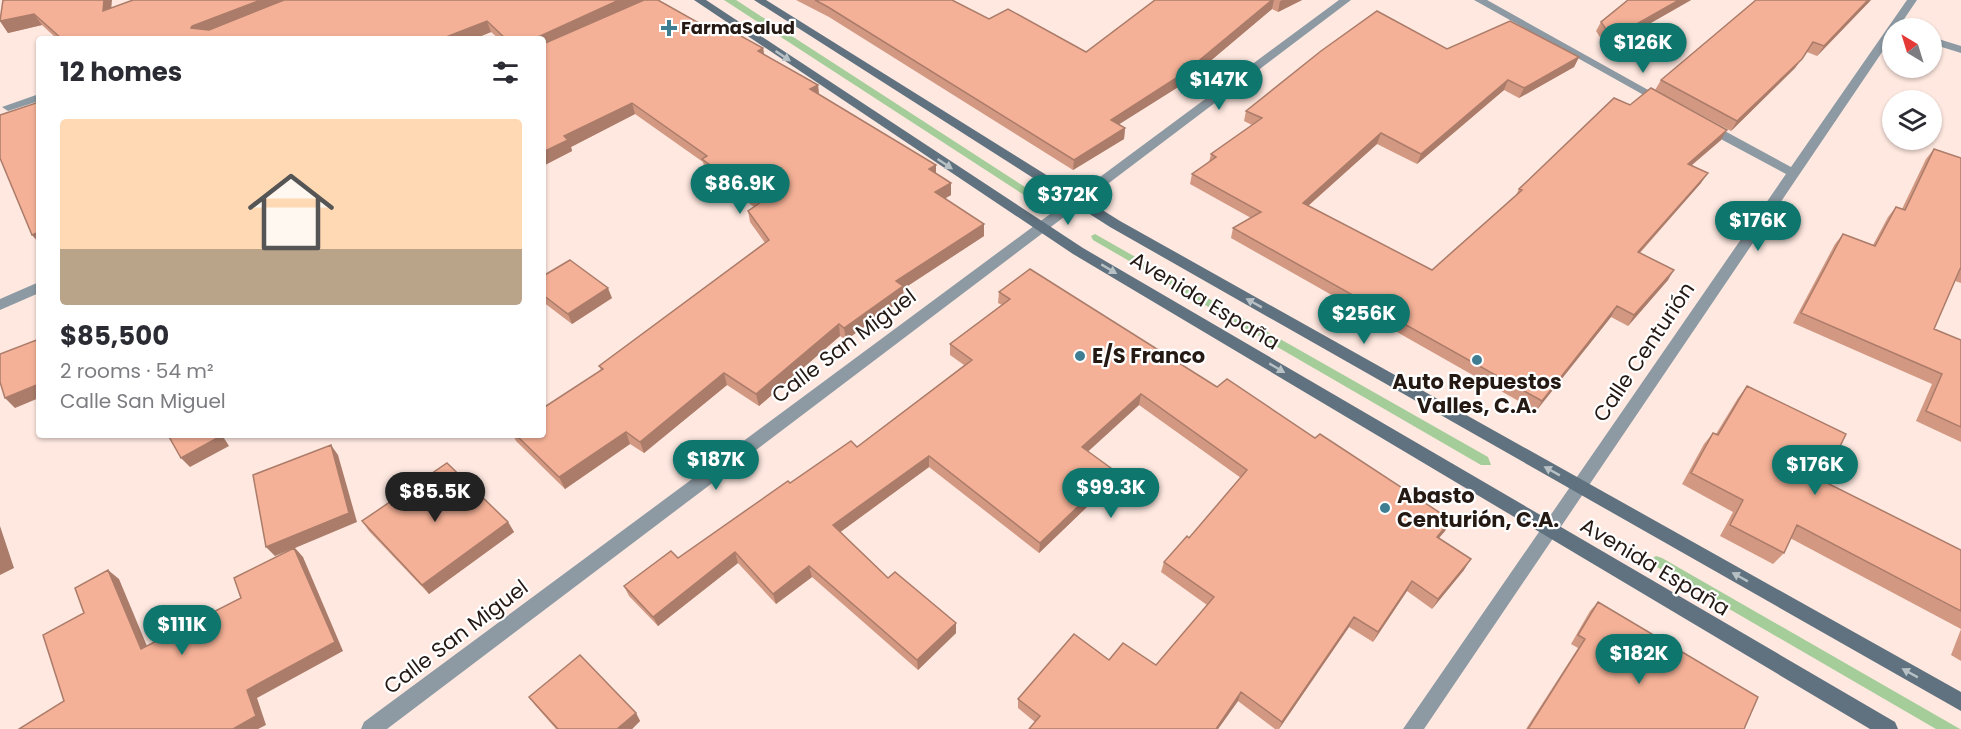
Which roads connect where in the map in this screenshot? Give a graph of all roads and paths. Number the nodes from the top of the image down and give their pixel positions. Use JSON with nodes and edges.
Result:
{"nodes":[{"id":1,"x":699,"y":0,"type":"edge"},
{"id":2,"x":759,"y":0,"type":"edge"},
{"id":3,"x":1346,"y":0,"type":"edge"},
{"id":4,"x":1479,"y":0,"type":"edge"},
{"id":5,"x":1912,"y":0,"type":"edge"},
{"id":6,"x":1901,"y":18,"type":"edge"},
{"id":7,"x":1942,"y":43,"type":"edge"},
{"id":8,"x":1882,"y":46,"type":"edge"},
{"id":9,"x":1961,"y":50,"type":"edge"},
{"id":10,"x":36,"y":98,"type":"edge"},
{"id":11,"x":8,"y":107,"type":"dead end"},
{"id":12,"x":1678,"y":110,"type":"edge"},
{"id":13,"x":1699,"y":121,"type":"edge"},
{"id":14,"x":1793,"y":173,"type":"junction"},
{"id":15,"x":1077,"y":200,"type":"junction"},
{"id":16,"x":1041,"y":226,"type":"junction"},
{"id":17,"x":36,"y":288,"type":"edge"},
{"id":18,"x":0,"y":304,"type":"edge"},
{"id":19,"x":1579,"y":486,"type":"junction"},
{"id":20,"x":1550,"y":529,"type":"junction"},
{"id":21,"x":1961,"y":702,"type":"edge"},
{"id":22,"x":371,"y":729,"type":"edge"},
{"id":23,"x":1413,"y":729,"type":"edge"},
{"id":24,"x":1888,"y":729,"type":"edge"}],
"edges":[{"from":1,"to":16,"type":"main road","name":"Avenida España","one_way":true},
{"from":2,"to":15,"type":"main road","name":"Avenida España"},
{"from":3,"to":15,"type":"street","name":"Calle San Miguel"},
{"from":4,"to":12,"type":"street"},
{"from":5,"to":6,"type":"street","name":"Calle Centurión"},
{"from":7,"to":9,"type":"street"},
{"from":8,"to":14,"type":"street","name":"Calle Centurión"},
{"from":10,"to":11,"type":"street"},
{"from":13,"to":14,"type":"street"},
{"from":14,"to":19,"type":"street","name":"Calle Centurión"},
{"from":15,"to":16,"type":"street","name":"Calle San Miguel"},
{"from":19,"to":15,"type":"main road","name":"Avenida España","one_way":true},
{"from":16,"to":20,"type":"main road","name":"Avenida España","one_way":true},
{"from":16,"to":22,"type":"street","name":"Calle San Miguel"},
{"from":17,"to":18,"type":"street"},
{"from":19,"to":20,"type":"street","name":"Calle Centurión"},
{"from":21,"to":19,"type":"main road","name":"Avenida España","one_way":true},
{"from":20,"to":23,"type":"street","name":"Calle Centurión"},
{"from":20,"to":24,"type":"main road","name":"Avenida España"}]}
